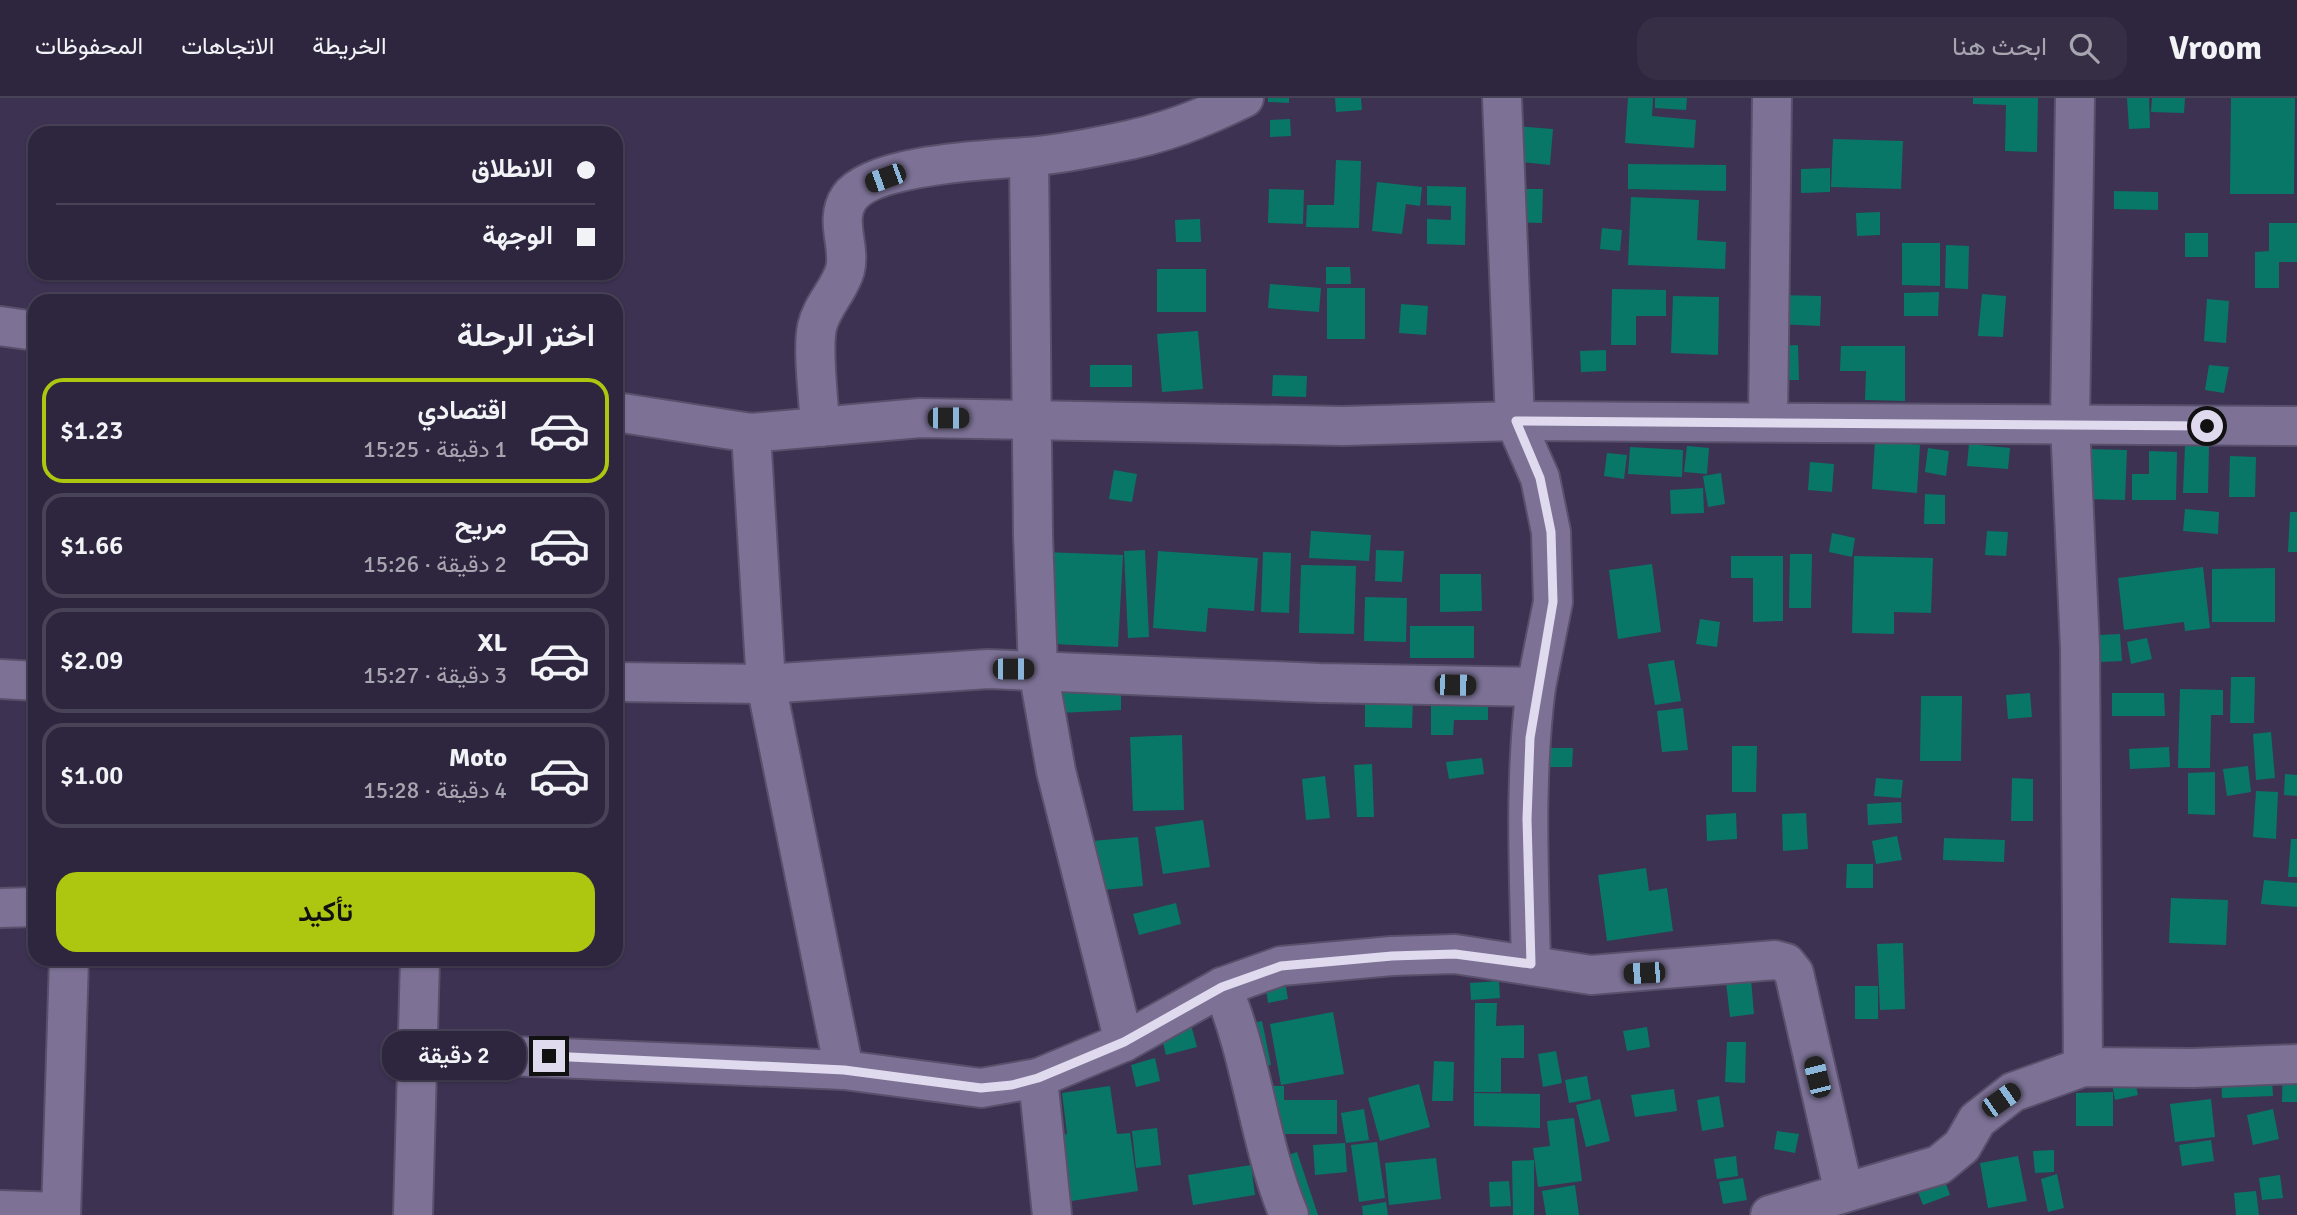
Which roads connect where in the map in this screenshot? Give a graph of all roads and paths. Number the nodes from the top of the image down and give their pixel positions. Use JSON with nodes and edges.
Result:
{"nodes":[{"id":1,"x":1244,"y":98,"type":"edge"},
{"id":2,"x":1502,"y":98,"type":"edge"},
{"id":3,"x":1772,"y":98,"type":"edge"},
{"id":4,"x":2075,"y":98,"type":"edge"},
{"id":5,"x":1028,"y":157,"type":"junction"},
{"id":6,"x":0,"y":326,"type":"edge"},
{"id":7,"x":28,"y":330,"type":"edge"},
{"id":8,"x":623,"y":413,"type":"edge"},
{"id":9,"x":1032,"y":418,"type":"junction"},
{"id":10,"x":1516,"y":421,"type":"junction"},
{"id":11,"x":1768,"y":421,"type":"junction"},
{"id":12,"x":2070,"y":423,"type":"junction"},
{"id":13,"x":2297,"y":426,"type":"edge"},
{"id":14,"x":820,"y":427,"type":"junction"},
{"id":15,"x":751,"y":433,"type":"junction"},
{"id":16,"x":1038,"y":670,"type":"junction"},
{"id":17,"x":0,"y":679,"type":"edge"},
{"id":18,"x":28,"y":681,"type":"edge"},
{"id":19,"x":623,"y":682,"type":"edge"},
{"id":20,"x":766,"y":684,"type":"junction"},
{"id":21,"x":1536,"y":687,"type":"junction"},
{"id":22,"x":28,"y":906,"type":"edge"},
{"id":23,"x":0,"y":908,"type":"edge"},
{"id":24,"x":1531,"y":964,"type":"junction"},
{"id":25,"x":69,"y":966,"type":"edge"},
{"id":26,"x":420,"y":966,"type":"edge"},
{"id":27,"x":1222,"y":987,"type":"junction"},
{"id":28,"x":1124,"y":1042,"type":"junction"},
{"id":29,"x":416,"y":1052,"type":"junction"},
{"id":30,"x":2297,"y":1063,"type":"edge"},
{"id":31,"x":2083,"y":1067,"type":"junction"},
{"id":32,"x":844,"y":1070,"type":"junction"},
{"id":33,"x":1038,"y":1078,"type":"junction"},
{"id":34,"x":1844,"y":1193,"type":"junction"},
{"id":35,"x":0,"y":1210,"type":"edge"},
{"id":36,"x":61,"y":1213,"type":"edge"},
{"id":37,"x":413,"y":1215,"type":"edge"},
{"id":38,"x":1052,"y":1215,"type":"edge"},
{"id":39,"x":1289,"y":1215,"type":"edge"},
{"id":40,"x":1770,"y":1215,"type":"edge"}],
"edges":[{"from":1,"to":5,"type":"street"},
{"from":2,"to":10,"type":"street"},
{"from":3,"to":11,"type":"street"},
{"from":4,"to":12,"type":"street"},
{"from":5,"to":9,"type":"street"},
{"from":5,"to":14,"type":"street"},
{"from":6,"to":7,"type":"street"},
{"from":8,"to":15,"type":"street"},
{"from":9,"to":10,"type":"street"},
{"from":9,"to":14,"type":"street"},
{"from":9,"to":16,"type":"street"},
{"from":10,"to":11,"type":"street"},
{"from":10,"to":21,"type":"street"},
{"from":11,"to":12,"type":"street"},
{"from":12,"to":13,"type":"street"},
{"from":12,"to":31,"type":"street"},
{"from":14,"to":15,"type":"street"},
{"from":15,"to":20,"type":"street"},
{"from":16,"to":20,"type":"street"},
{"from":16,"to":21,"type":"street"},
{"from":16,"to":28,"type":"street"},
{"from":17,"to":18,"type":"street"},
{"from":19,"to":20,"type":"street"},
{"from":20,"to":32,"type":"street"},
{"from":21,"to":24,"type":"street"},
{"from":22,"to":23,"type":"street"},
{"from":24,"to":27,"type":"street"},
{"from":24,"to":34,"type":"street"},
{"from":25,"to":36,"type":"street"},
{"from":26,"to":29,"type":"street"},
{"from":27,"to":28,"type":"street"},
{"from":27,"to":39,"type":"street"},
{"from":28,"to":33,"type":"street"},
{"from":29,"to":32,"type":"street"},
{"from":29,"to":37,"type":"street"},
{"from":30,"to":31,"type":"street"},
{"from":31,"to":34,"type":"street"},
{"from":32,"to":33,"type":"street"},
{"from":33,"to":38,"type":"street"},
{"from":34,"to":40,"type":"street"},
{"from":35,"to":36,"type":"street"}]}
